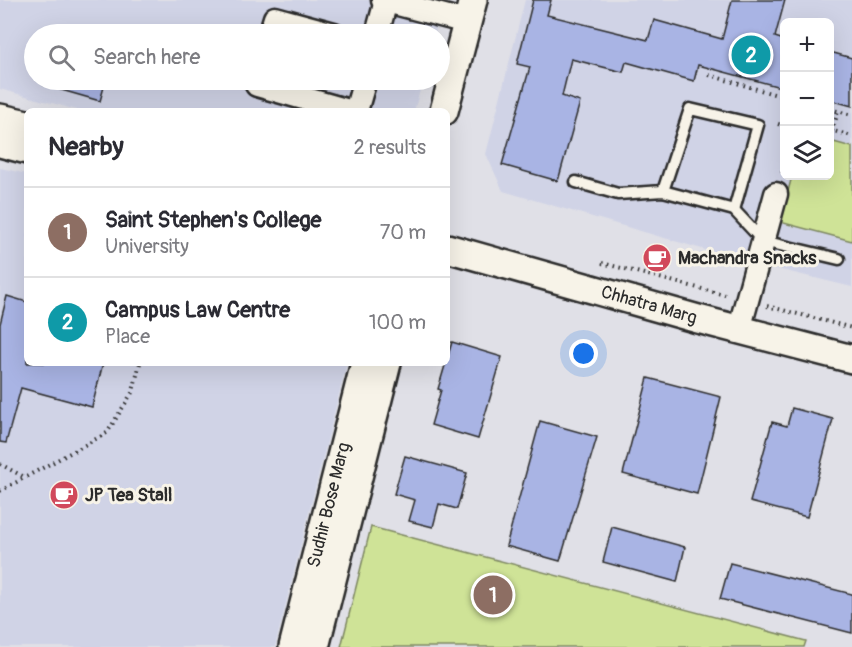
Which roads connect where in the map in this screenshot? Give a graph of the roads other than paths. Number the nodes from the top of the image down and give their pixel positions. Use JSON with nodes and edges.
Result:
{"nodes":[{"id":1,"x":385,"y":0,"type":"edge"},
{"id":2,"x":470,"y":11,"type":"edge"},
{"id":3,"x":273,"y":24,"type":"edge"},
{"id":4,"x":297,"y":24,"type":"edge"},
{"id":5,"x":379,"y":24,"type":"edge"},
{"id":6,"x":450,"y":88,"type":"edge"},
{"id":7,"x":272,"y":90,"type":"edge"},
{"id":8,"x":362,"y":90,"type":"edge"},
{"id":9,"x":449,"y":90,"type":"edge"},
{"id":10,"x":338,"y":108,"type":"edge"},
{"id":11,"x":357,"y":108,"type":"edge"},
{"id":12,"x":445,"y":108,"type":"edge"},
{"id":13,"x":0,"y":118,"type":"edge"},
{"id":14,"x":24,"y":123,"type":"edge"},
{"id":15,"x":0,"y":143,"type":"edge"},
{"id":16,"x":24,"y":149,"type":"edge"},
{"id":17,"x":576,"y":182,"type":"dead end"},
{"id":18,"x":663,"y":191,"type":"junction"},
{"id":19,"x":776,"y":194,"type":"dead end"},
{"id":20,"x":734,"y":210,"type":"junction"},
{"id":21,"x":763,"y":241,"type":"junction"},
{"id":22,"x":450,"y":249,"type":"edge"},
{"id":23,"x":839,"y":259,"type":"dead end"},
{"id":24,"x":739,"y":330,"type":"junction"},
{"id":25,"x":852,"y":359,"type":"edge"},
{"id":26,"x":364,"y":366,"type":"edge"},
{"id":27,"x":386,"y":366,"type":"edge"},
{"id":28,"x":294,"y":647,"type":"edge"},
{"id":29,"x":315,"y":647,"type":"edge"}],
"edges":[{"from":1,"to":2,"type":"street"},
{"from":1,"to":5,"type":"street"},
{"from":2,"to":6,"type":"street"},
{"from":3,"to":4,"type":"street"},
{"from":7,"to":10,"type":"street"},
{"from":8,"to":11,"type":"street"},
{"from":9,"to":12,"type":"street"},
{"from":13,"to":14,"type":"street"},
{"from":15,"to":16,"type":"street"},
{"from":17,"to":18,"type":"lane"},
{"from":18,"to":20,"type":"lane"},
{"from":18,"to":20,"type":"lane"},
{"from":19,"to":21,"type":"street"},
{"from":20,"to":21,"type":"lane"},
{"from":21,"to":23,"type":"lane"},
{"from":21,"to":24,"type":"street"},
{"from":22,"to":24,"type":"street","name":"Chhatra Marg"},
{"from":24,"to":25,"type":"street","name":"Chhatra Marg"},
{"from":26,"to":28,"type":"street","name":"Sudhir Bose Marg"},
{"from":27,"to":29,"type":"street","name":"Sudhir Bose Marg"}]}
